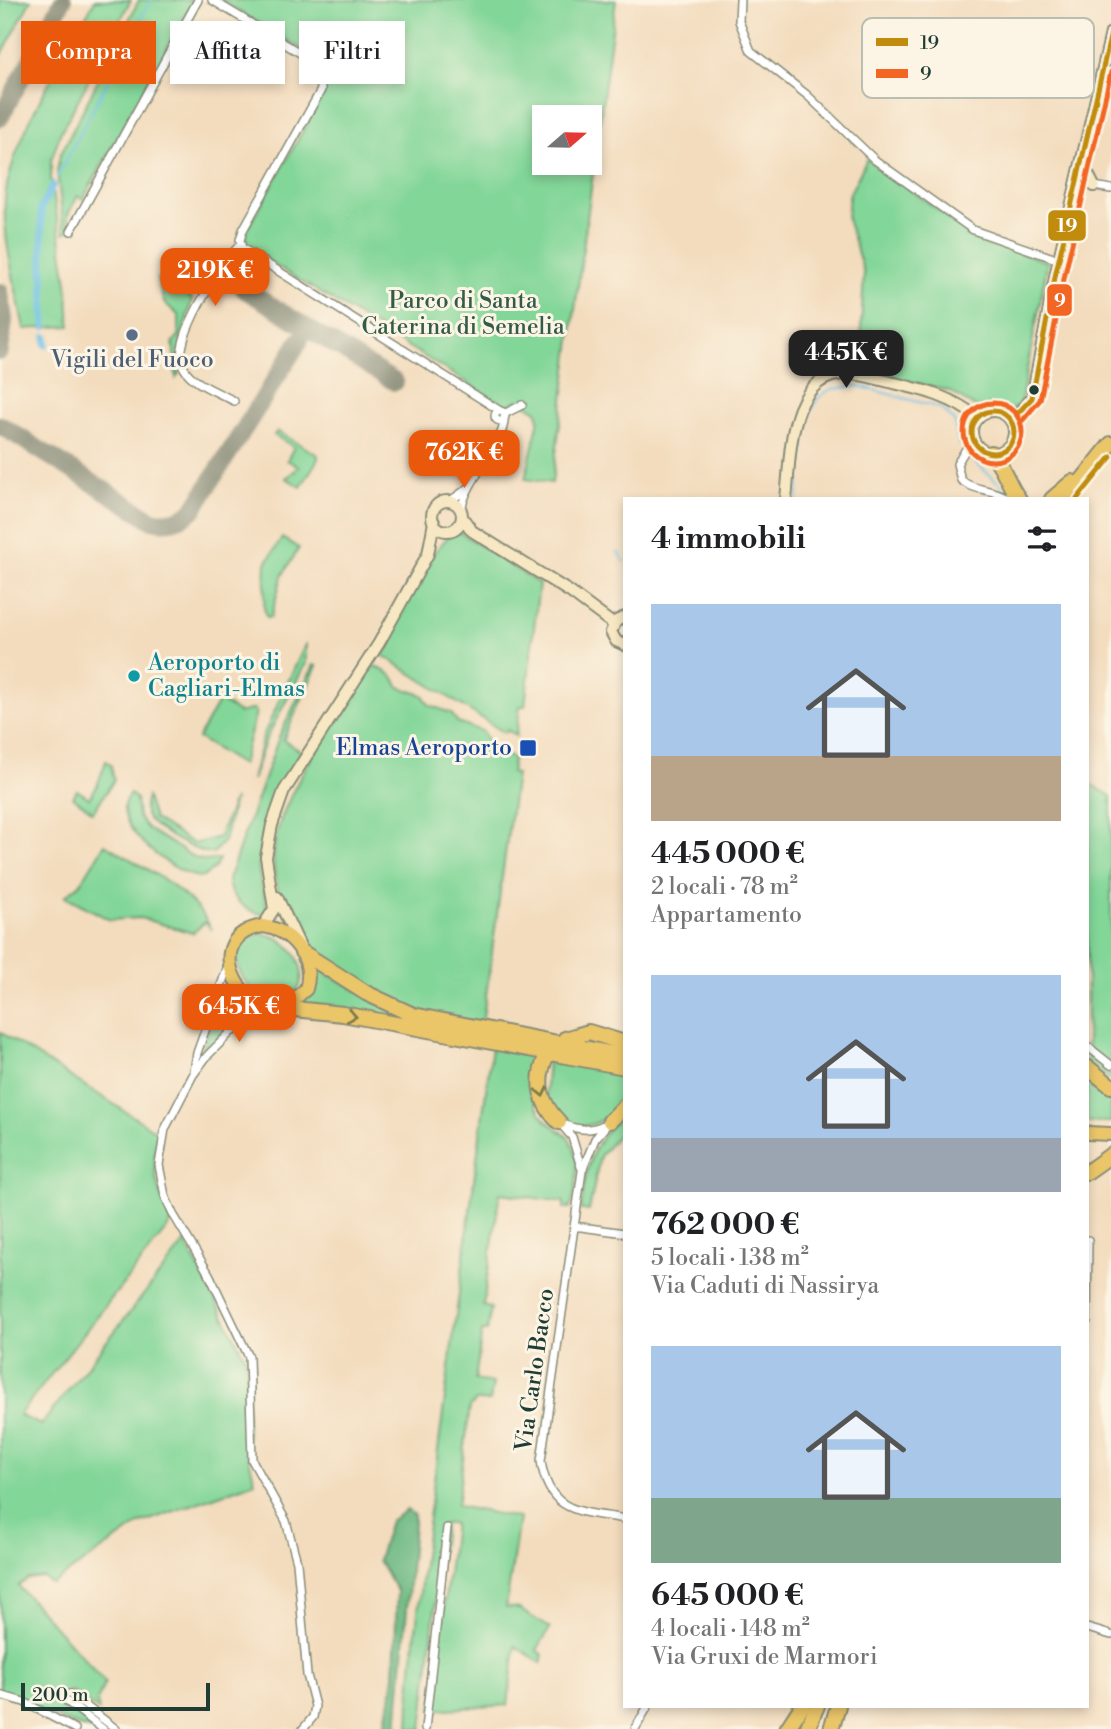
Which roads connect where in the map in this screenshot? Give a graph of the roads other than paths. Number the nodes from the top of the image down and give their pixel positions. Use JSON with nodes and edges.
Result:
{"nodes":[{"id":1,"x":198,"y":0,"type":"edge"},
{"id":2,"x":212,"y":0,"type":"edge"},
{"id":3,"x":740,"y":0,"type":"edge"},
{"id":4,"x":1111,"y":33,"type":"edge"},
{"id":5,"x":1082,"y":162,"type":"junction"},
{"id":6,"x":1077,"y":183,"type":"junction"},
{"id":7,"x":1094,"y":186,"type":"junction"},
{"id":8,"x":1111,"y":189,"type":"edge"},
{"id":9,"x":71,"y":231,"type":"dead end"},
{"id":10,"x":240,"y":245,"type":"junction"},
{"id":11,"x":1059,"y":260,"type":"junction"},
{"id":12,"x":234,"y":401,"type":"dead end"},
{"id":13,"x":522,"y":405,"type":"dead end"},
{"id":14,"x":1004,"y":414,"type":"junction"},
{"id":15,"x":1017,"y":414,"type":"junction"},
{"id":16,"x":500,"y":415,"type":"junction"},
{"id":17,"x":978,"y":418,"type":"junction"},
{"id":18,"x":1012,"y":425,"type":"junction"},
{"id":19,"x":973,"y":437,"type":"junction"},
{"id":20,"x":1111,"y":444,"type":"edge"},
{"id":21,"x":966,"y":450,"type":"junction"},
{"id":22,"x":992,"y":450,"type":"junction"},
{"id":23,"x":1111,"y":457,"type":"edge"},
{"id":24,"x":1084,"y":475,"type":"junction"},
{"id":25,"x":1009,"y":481,"type":"junction"},
{"id":26,"x":467,"y":488,"type":"junction"},
{"id":27,"x":786,"y":497,"type":"edge"},
{"id":28,"x":1002,"y":497,"type":"edge"},
{"id":29,"x":1018,"y":497,"type":"edge"},
{"id":30,"x":1027,"y":497,"type":"edge"},
{"id":31,"x":1054,"y":497,"type":"edge"},
{"id":32,"x":1068,"y":497,"type":"edge"},
{"id":33,"x":1079,"y":497,"type":"edge"},
{"id":34,"x":450,"y":502,"type":"junction"},
{"id":35,"x":462,"y":514,"type":"junction"},
{"id":36,"x":434,"y":522,"type":"junction"},
{"id":37,"x":451,"y":530,"type":"junction"},
{"id":38,"x":472,"y":531,"type":"junction"},
{"id":39,"x":428,"y":554,"type":"junction"},
{"id":40,"x":623,"y":618,"type":"edge"},
{"id":41,"x":613,"y":624,"type":"junction"},
{"id":42,"x":623,"y":644,"type":"edge"},
{"id":43,"x":301,"y":764,"type":"junction"},
{"id":44,"x":263,"y":926,"type":"junction"},
{"id":45,"x":304,"y":949,"type":"junction"},
{"id":46,"x":228,"y":965,"type":"junction"},
{"id":47,"x":281,"y":1008,"type":"junction"},
{"id":48,"x":479,"y":1035,"type":"junction"},
{"id":49,"x":495,"y":1038,"type":"junction"},
{"id":50,"x":565,"y":1040,"type":"dead end"},
{"id":51,"x":623,"y":1042,"type":"edge"},
{"id":52,"x":1089,"y":1048,"type":"edge"},
{"id":53,"x":623,"y":1056,"type":"edge"},
{"id":54,"x":546,"y":1057,"type":"dead end"},
{"id":55,"x":1111,"y":1065,"type":"edge"},
{"id":56,"x":623,"y":1067,"type":"edge"},
{"id":57,"x":1089,"y":1070,"type":"edge"},
{"id":58,"x":193,"y":1074,"type":"junction"},
{"id":59,"x":1111,"y":1086,"type":"edge"},
{"id":60,"x":623,"y":1108,"type":"edge"},
{"id":61,"x":610,"y":1121,"type":"junction"},
{"id":62,"x":559,"y":1122,"type":"junction"},
{"id":63,"x":1089,"y":1126,"type":"edge"},
{"id":64,"x":1111,"y":1127,"type":"edge"},
{"id":65,"x":1089,"y":1133,"type":"edge"},
{"id":66,"x":1111,"y":1134,"type":"edge"},
{"id":67,"x":1111,"y":1155,"type":"edge"},
{"id":68,"x":582,"y":1171,"type":"junction"},
{"id":69,"x":1089,"y":1171,"type":"edge"},
{"id":70,"x":574,"y":1227,"type":"junction"},
{"id":71,"x":623,"y":1233,"type":"edge"},
{"id":72,"x":623,"y":1518,"type":"edge"},
{"id":73,"x":447,"y":1528,"type":"dead end"},
{"id":74,"x":1089,"y":1629,"type":"edge"},
{"id":75,"x":1111,"y":1635,"type":"edge"},
{"id":76,"x":0,"y":1695,"type":"edge"},
{"id":77,"x":647,"y":1708,"type":"edge"},
{"id":78,"x":802,"y":1708,"type":"edge"},
{"id":79,"x":816,"y":1708,"type":"edge"},
{"id":80,"x":834,"y":1708,"type":"edge"},
{"id":81,"x":75,"y":1729,"type":"edge"},
{"id":82,"x":103,"y":1729,"type":"edge"},
{"id":83,"x":116,"y":1729,"type":"edge"},
{"id":84,"x":303,"y":1729,"type":"edge"},
{"id":85,"x":425,"y":1729,"type":"edge"},
{"id":86,"x":635,"y":1729,"type":"edge"},
{"id":87,"x":787,"y":1729,"type":"edge"},
{"id":88,"x":807,"y":1729,"type":"edge"},
{"id":89,"x":817,"y":1729,"type":"edge"},
{"id":90,"x":833,"y":1729,"type":"edge"}],
"edges":[{"from":1,"to":9,"type":"street"},
{"from":2,"to":10,"type":"street"},
{"from":3,"to":11,"type":"street"},
{"from":4,"to":5,"type":"main road"},
{"from":5,"to":6,"type":"main road"},
{"from":5,"to":7,"type":"main road"},
{"from":6,"to":7,"type":"street"},
{"from":6,"to":11,"type":"main road"},
{"from":7,"to":8,"type":"street"},
{"from":10,"to":12,"type":"street"},
{"from":10,"to":16,"type":"street"},
{"from":11,"to":15,"type":"main road"},
{"from":13,"to":16,"type":"street"},
{"from":14,"to":15,"type":"main road"},
{"from":14,"to":17,"type":"main road"},
{"from":14,"to":18,"type":"main road"},
{"from":15,"to":18,"type":"main road"},
{"from":16,"to":26,"type":"street"},
{"from":17,"to":19,"type":"main road"},
{"from":17,"to":27,"type":"main road"},
{"from":18,"to":22,"type":"main road"},
{"from":19,"to":21,"type":"street"},
{"from":19,"to":22,"type":"main road"},
{"from":20,"to":24,"type":"highway"},
{"from":21,"to":22,"type":"street"},
{"from":21,"to":28,"type":"street"},
{"from":22,"to":25,"type":"highway"},
{"from":23,"to":33,"type":"highway"},
{"from":24,"to":31,"type":"highway"},
{"from":24,"to":32,"type":"highway"},
{"from":25,"to":29,"type":"highway"},
{"from":25,"to":30,"type":"highway"},
{"from":26,"to":34,"type":"street"},
{"from":26,"to":35,"type":"street"},
{"from":34,"to":35,"type":"main road"},
{"from":34,"to":36,"type":"main road"},
{"from":35,"to":37,"type":"main road"},
{"from":35,"to":38,"type":"main road"},
{"from":36,"to":37,"type":"main road"},
{"from":36,"to":39,"type":"main road"},
{"from":37,"to":38,"type":"main road"},
{"from":37,"to":39,"type":"main road"},
{"from":38,"to":41,"type":"main road"},
{"from":39,"to":43,"type":"main road"},
{"from":40,"to":41,"type":"main road"},
{"from":41,"to":42,"type":"main road"},
{"from":43,"to":44,"type":"main road"},
{"from":43,"to":45,"type":"main road"},
{"from":44,"to":45,"type":"main road"},
{"from":44,"to":46,"type":"main road"},
{"from":45,"to":47,"type":"main road"},
{"from":45,"to":48,"type":"highway"},
{"from":46,"to":47,"type":"main road"},
{"from":46,"to":58,"type":"street"},
{"from":47,"to":48,"type":"highway","one_way":true},
{"from":47,"to":58,"type":"street"},
{"from":48,"to":49,"type":"highway"},
{"from":49,"to":53,"type":"highway"},
{"from":49,"to":56,"type":"highway"},
{"from":50,"to":51,"type":"highway"},
{"from":52,"to":55,"type":"street"},
{"from":54,"to":62,"type":"highway","one_way":true},
{"from":57,"to":59,"type":"highway"},
{"from":58,"to":84,"type":"street"},
{"from":60,"to":61,"type":"highway"},
{"from":61,"to":62,"type":"street"},
{"from":61,"to":68,"type":"street"},
{"from":62,"to":68,"type":"street"},
{"from":63,"to":64,"type":"main road"},
{"from":65,"to":66,"type":"main road"},
{"from":67,"to":69,"type":"highway"},
{"from":68,"to":70,"type":"street","name":"Via Carlo Bacco"},
{"from":70,"to":71,"type":"street"},
{"from":70,"to":72,"type":"street","name":"Via Carlo Bacco"},
{"from":73,"to":85,"type":"street"},
{"from":74,"to":75,"type":"street"},
{"from":76,"to":81,"type":"street"},
{"from":77,"to":86,"type":"street"},
{"from":78,"to":87,"type":"highway"},
{"from":79,"to":88,"type":"highway"},
{"from":80,"to":89,"type":"highway"},
{"from":80,"to":90,"type":"highway"},
{"from":82,"to":83,"type":"street"}]}
